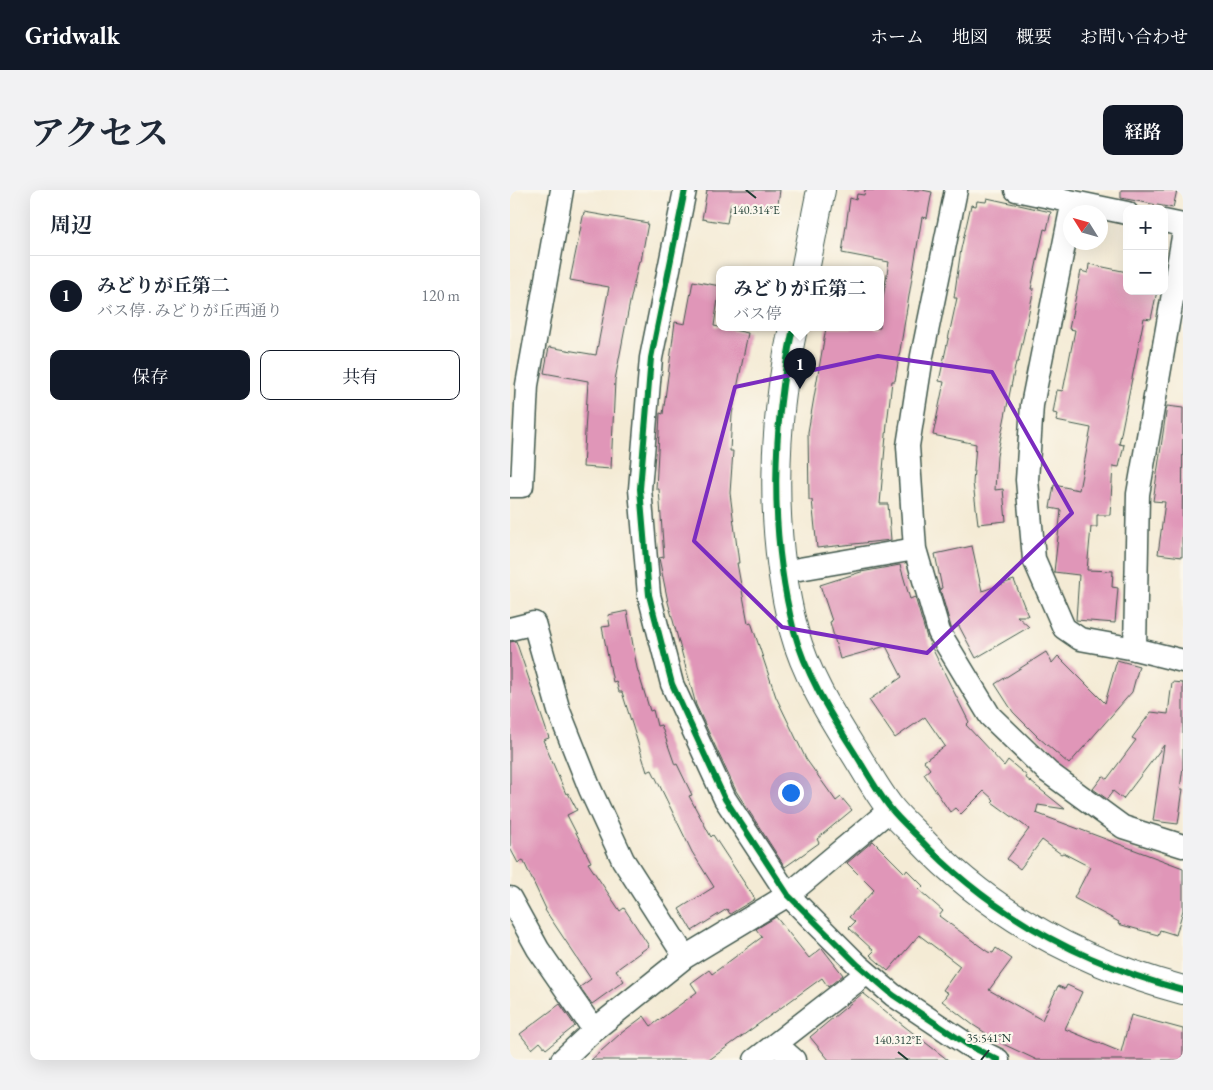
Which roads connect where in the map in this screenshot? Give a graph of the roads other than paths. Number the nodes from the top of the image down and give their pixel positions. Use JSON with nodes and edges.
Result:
{"nodes":[{"id":1,"x":562,"y":190,"type":"edge"},
{"id":2,"x":684,"y":190,"type":"edge"},
{"id":3,"x":822,"y":190,"type":"edge"},
{"id":4,"x":956,"y":190,"type":"edge"},
{"id":5,"x":1016,"y":190,"type":"edge"},
{"id":6,"x":1063,"y":207,"type":"edge"},
{"id":7,"x":1108,"y":212,"type":"edge"},
{"id":8,"x":1123,"y":213,"type":"edge"},
{"id":9,"x":1168,"y":222,"type":"edge"},
{"id":10,"x":1183,"y":225,"type":"edge"},
{"id":11,"x":1183,"y":237,"type":"edge"},
{"id":12,"x":1064,"y":250,"type":"edge"},
{"id":13,"x":806,"y":266,"type":"edge"},
{"id":14,"x":792,"y":331,"type":"edge"},
{"id":15,"x":510,"y":486,"type":"edge"},
{"id":16,"x":915,"y":549,"type":"junction"},
{"id":17,"x":782,"y":572,"type":"junction"},
{"id":18,"x":510,"y":629,"type":"edge"},
{"id":19,"x":1135,"y":649,"type":"junction"},
{"id":20,"x":1183,"y":661,"type":"edge"},
{"id":21,"x":891,"y":809,"type":"junction"},
{"id":22,"x":1183,"y":846,"type":"edge"},
{"id":23,"x":788,"y":895,"type":"junction"},
{"id":24,"x":510,"y":898,"type":"edge"},
{"id":25,"x":685,"y":957,"type":"junction"},
{"id":26,"x":867,"y":973,"type":"junction"},
{"id":27,"x":1183,"y":990,"type":"edge"},
{"id":28,"x":594,"y":1030,"type":"junction"},
{"id":29,"x":776,"y":1044,"type":"junction"},
{"id":30,"x":562,"y":1060,"type":"edge"},
{"id":31,"x":755,"y":1060,"type":"edge"},
{"id":32,"x":794,"y":1060,"type":"edge"},
{"id":33,"x":998,"y":1060,"type":"edge"}],
"edges":[{"from":1,"to":15,"type":"street"},
{"from":2,"to":23,"type":"street"},
{"from":3,"to":13,"type":"street"},
{"from":4,"to":16,"type":"street"},
{"from":5,"to":6,"type":"street"},
{"from":7,"to":8,"type":"street"},
{"from":9,"to":10,"type":"street"},
{"from":11,"to":19,"type":"street"},
{"from":12,"to":19,"type":"street"},
{"from":14,"to":17,"type":"street"},
{"from":16,"to":17,"type":"street"},
{"from":16,"to":22,"type":"street"},
{"from":17,"to":21,"type":"street"},
{"from":18,"to":25,"type":"street"},
{"from":19,"to":20,"type":"street"},
{"from":21,"to":23,"type":"street"},
{"from":21,"to":27,"type":"street"},
{"from":23,"to":25,"type":"street"},
{"from":23,"to":26,"type":"street"},
{"from":24,"to":28,"type":"street"},
{"from":25,"to":28,"type":"street"},
{"from":26,"to":29,"type":"street"},
{"from":26,"to":33,"type":"street"},
{"from":28,"to":30,"type":"street"},
{"from":29,"to":31,"type":"street"},
{"from":29,"to":32,"type":"street"}]}
